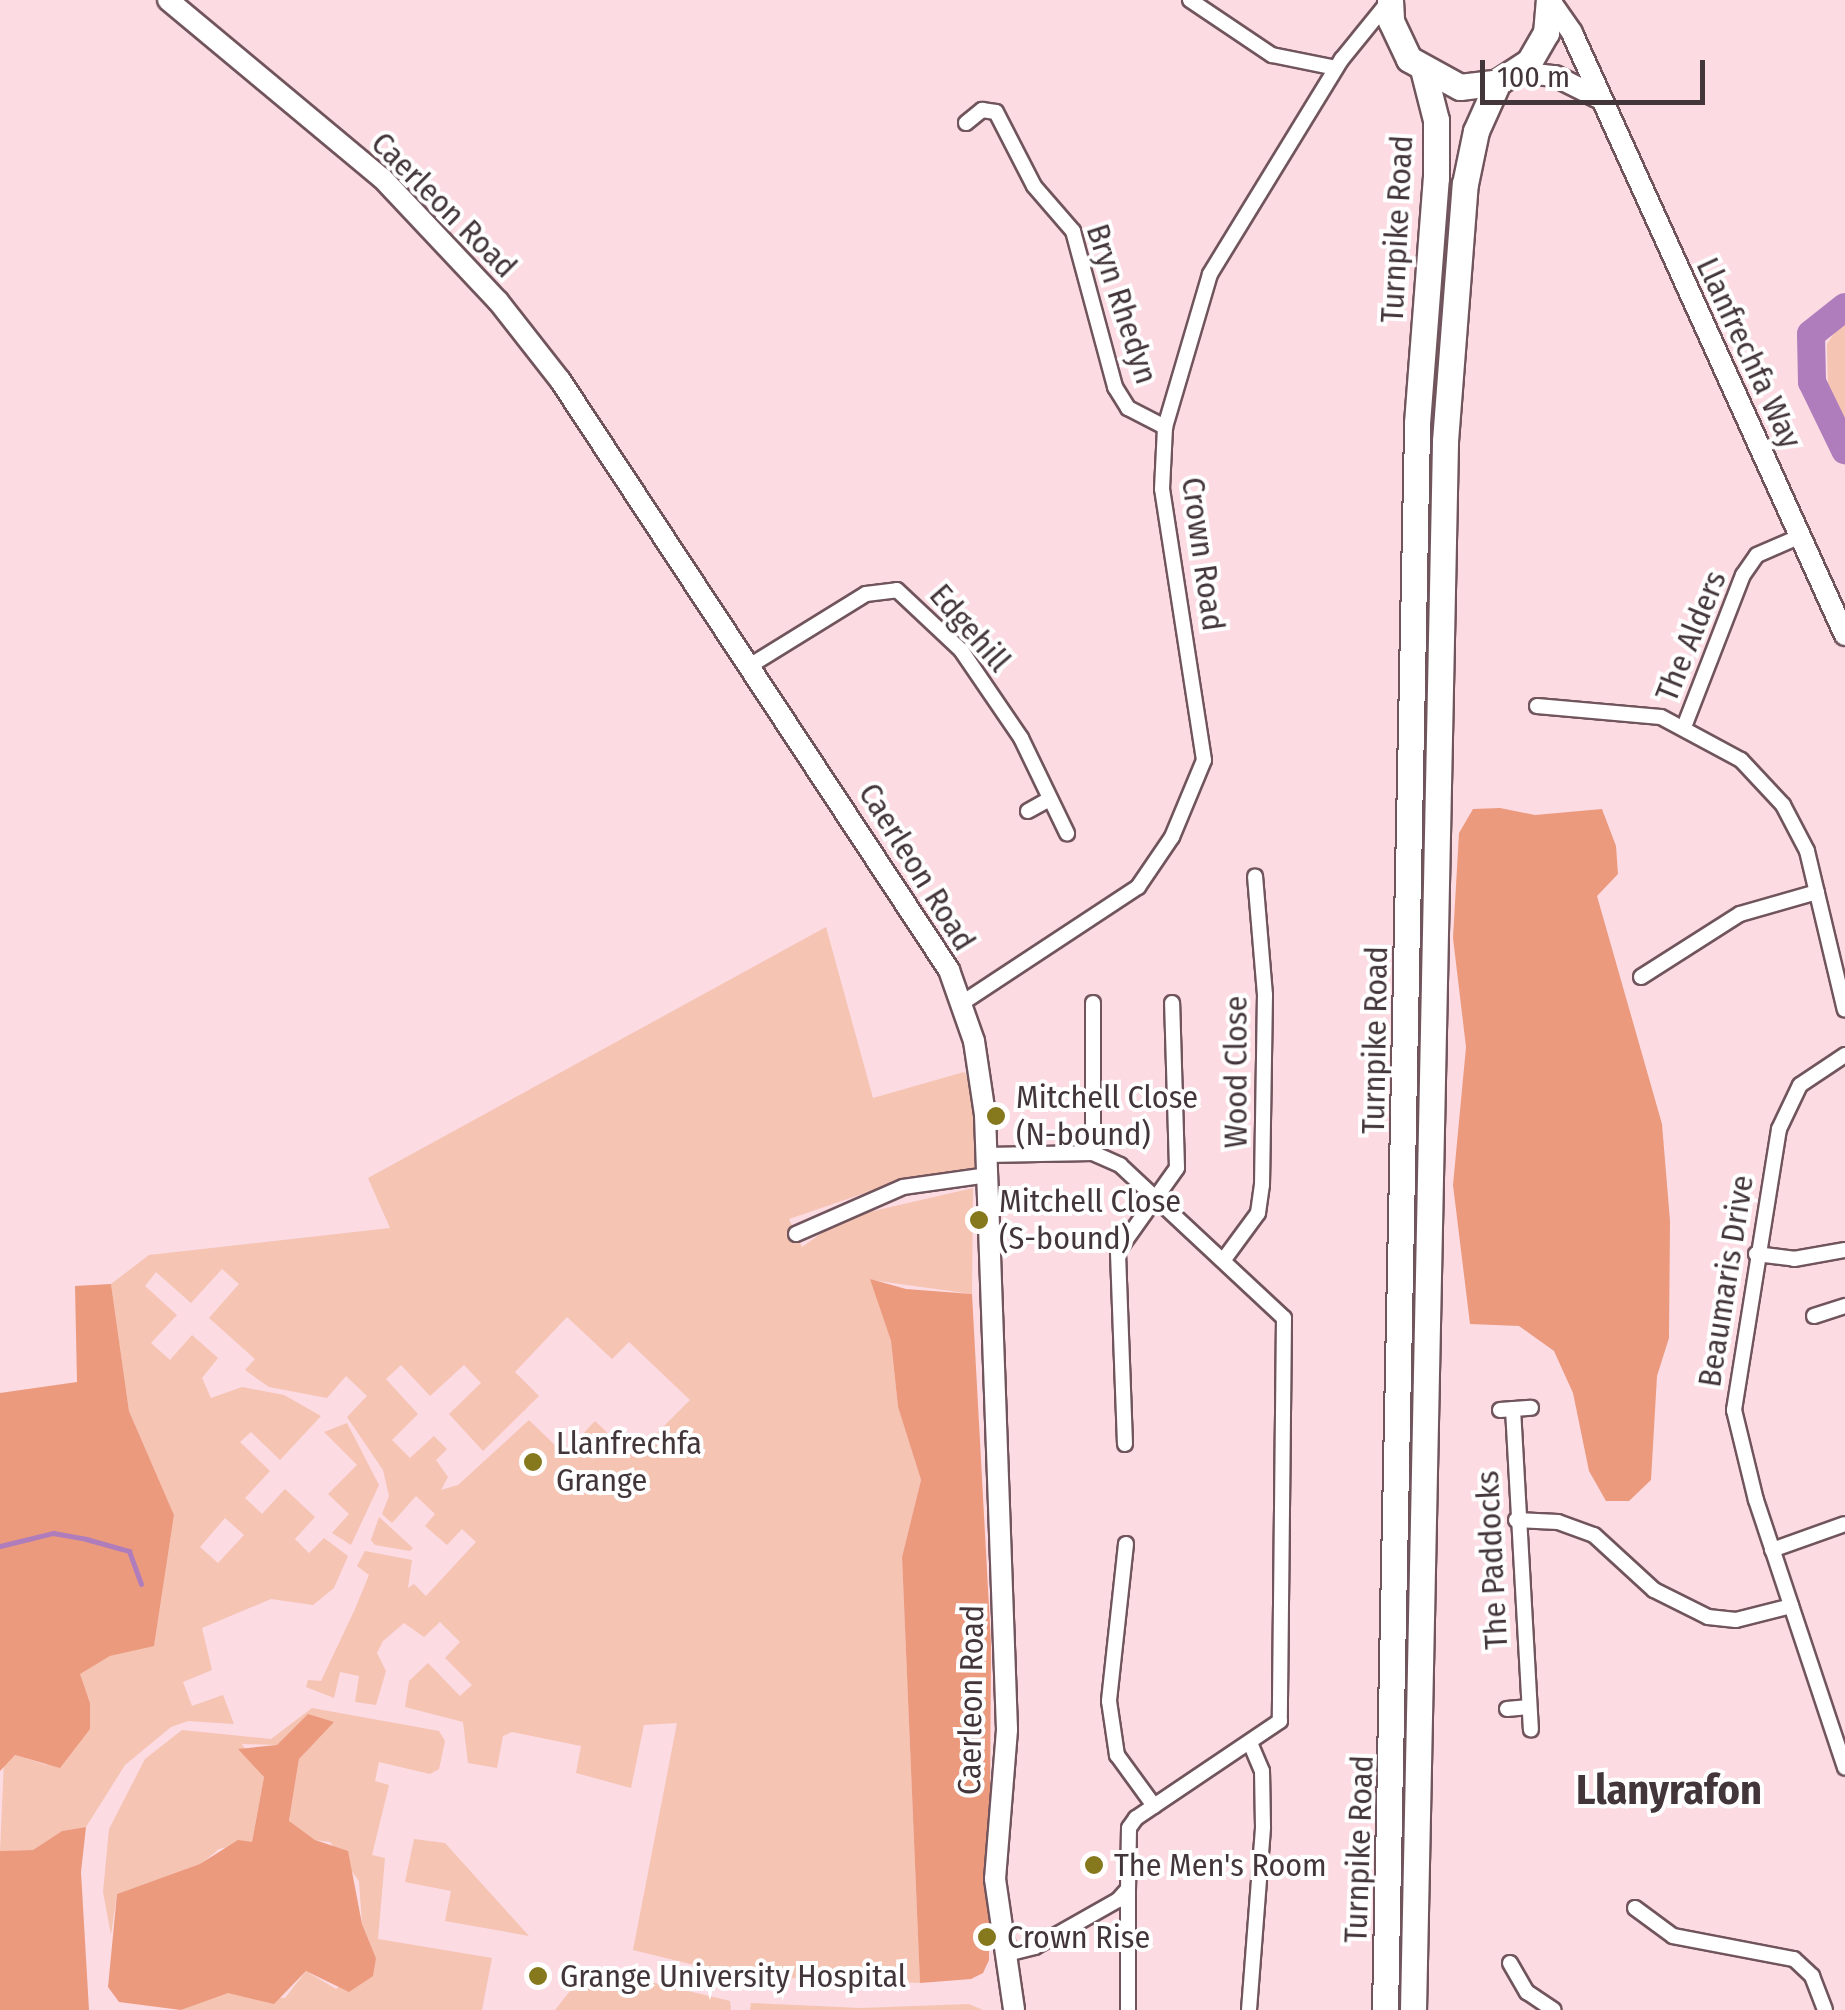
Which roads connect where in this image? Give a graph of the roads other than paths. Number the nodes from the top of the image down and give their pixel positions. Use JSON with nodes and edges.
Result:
{"nodes":[{"id":1,"x":168,"y":0,"type":"edge"},
{"id":2,"x":1190,"y":0,"type":"edge"},
{"id":3,"x":1390,"y":0,"type":"edge"},
{"id":4,"x":1550,"y":0,"type":"edge"},
{"id":5,"x":1339,"y":64,"type":"junction"},
{"id":6,"x":1424,"y":73,"type":"junction"},
{"id":7,"x":1507,"y":77,"type":"junction"},
{"id":8,"x":1597,"y":96,"type":"junction"},
{"id":9,"x":966,"y":123,"type":"dead end"},
{"id":10,"x":1165,"y":426,"type":"junction"},
{"id":11,"x":1801,"y":536,"type":"junction"},
{"id":12,"x":1845,"y":635,"type":"edge"},
{"id":13,"x":751,"y":666,"type":"junction"},
{"id":14,"x":1537,"y":706,"type":"dead end"},
{"id":15,"x":1684,"y":727,"type":"junction"},
{"id":16,"x":1050,"y":799,"type":"junction"},
{"id":17,"x":1028,"y":811,"type":"dead end"},
{"id":18,"x":1067,"y":833,"type":"dead end"},
{"id":19,"x":1256,"y":876,"type":"dead end"},
{"id":20,"x":1817,"y":892,"type":"junction"},
{"id":21,"x":1641,"y":976,"type":"dead end"},
{"id":22,"x":962,"y":1003,"type":"junction"},
{"id":23,"x":1093,"y":1003,"type":"dead end"},
{"id":24,"x":1172,"y":1003,"type":"dead end"},
{"id":25,"x":1845,"y":1010,"type":"edge"},
{"id":26,"x":1845,"y":1055,"type":"edge"},
{"id":27,"x":1093,"y":1153,"type":"junction"},
{"id":28,"x":988,"y":1165,"type":"junction"},
{"id":29,"x":1157,"y":1197,"type":"junction"},
{"id":30,"x":796,"y":1234,"type":"dead end"},
{"id":31,"x":1845,"y":1250,"type":"edge"},
{"id":32,"x":1756,"y":1254,"type":"junction"},
{"id":33,"x":1225,"y":1258,"type":"junction"},
{"id":34,"x":1845,"y":1306,"type":"edge"},
{"id":35,"x":1814,"y":1316,"type":"dead end"},
{"id":36,"x":1531,"y":1408,"type":"dead end"},
{"id":37,"x":1125,"y":1444,"type":"dead end"},
{"id":38,"x":1516,"y":1520,"type":"junction"},
{"id":39,"x":1845,"y":1524,"type":"edge"},
{"id":40,"x":1126,"y":1544,"type":"dead end"},
{"id":41,"x":1772,"y":1550,"type":"junction"},
{"id":42,"x":1791,"y":1606,"type":"junction"},
{"id":43,"x":1528,"y":1708,"type":"junction"},
{"id":44,"x":1507,"y":1709,"type":"dead end"},
{"id":45,"x":1531,"y":1729,"type":"dead end"},
{"id":46,"x":1251,"y":1746,"type":"junction"},
{"id":47,"x":1845,"y":1768,"type":"edge"},
{"id":48,"x":1154,"y":1806,"type":"junction"},
{"id":49,"x":1128,"y":1889,"type":"junction"},
{"id":50,"x":1635,"y":1908,"type":"dead end"},
{"id":51,"x":1006,"y":1954,"type":"junction"},
{"id":52,"x":1510,"y":1964,"type":"dead end"},
{"id":53,"x":1014,"y":2010,"type":"edge"},
{"id":54,"x":1128,"y":2010,"type":"edge"},
{"id":55,"x":1249,"y":2010,"type":"edge"},
{"id":56,"x":1385,"y":2010,"type":"edge"},
{"id":57,"x":1413,"y":2010,"type":"edge"},
{"id":58,"x":1554,"y":2010,"type":"edge"},
{"id":59,"x":1825,"y":2010,"type":"edge"}],
"edges":[{"from":1,"to":13,"type":"main road","name":"Caerleon Road"},
{"from":2,"to":5,"type":"street"},
{"from":3,"to":5,"type":"street","name":"Crown Road"},
{"from":3,"to":6,"type":"highway"},
{"from":4,"to":7,"type":"highway","name":"Turnpike Road"},
{"from":4,"to":8,"type":"main road","name":"Llanfrechfa Way"},
{"from":5,"to":10,"type":"street","name":"Crown Road"},
{"from":6,"to":7,"type":"highway"},
{"from":6,"to":56,"type":"highway","name":"Turnpike Road"},
{"from":7,"to":8,"type":"main road"},
{"from":7,"to":57,"type":"highway","name":"Turnpike Road"},
{"from":8,"to":11,"type":"main road","name":"Llanfrechfa Way"},
{"from":9,"to":10,"type":"street","name":"Bryn Rhedyn"},
{"from":10,"to":22,"type":"street","name":"Crown Road"},
{"from":11,"to":12,"type":"main road","name":"Llanfrechfa Way"},
{"from":11,"to":15,"type":"street","name":"The Alders"},
{"from":13,"to":16,"type":"street","name":"Edgehill"},
{"from":13,"to":22,"type":"main road","name":"Caerleon Road"},
{"from":14,"to":15,"type":"street","name":"The Alders"},
{"from":15,"to":20,"type":"street","name":"The Alders"},
{"from":16,"to":17,"type":"street"},
{"from":16,"to":18,"type":"street","name":"Edgehill"},
{"from":19,"to":33,"type":"street","name":"Wood Close"},
{"from":20,"to":21,"type":"street"},
{"from":20,"to":25,"type":"street","name":"The Alders"},
{"from":22,"to":28,"type":"main road","name":"Caerleon Road"},
{"from":23,"to":27,"type":"street"},
{"from":24,"to":29,"type":"street"},
{"from":26,"to":32,"type":"street","name":"Beaumaris Drive"},
{"from":27,"to":28,"type":"street"},
{"from":27,"to":29,"type":"street"},
{"from":28,"to":30,"type":"street"},
{"from":28,"to":51,"type":"main road","name":"Caerleon Road"},
{"from":29,"to":33,"type":"street"},
{"from":29,"to":37,"type":"street"},
{"from":31,"to":32,"type":"street"},
{"from":32,"to":41,"type":"street","name":"Beaumaris Drive"},
{"from":33,"to":46,"type":"street"},
{"from":34,"to":35,"type":"street"},
{"from":36,"to":38,"type":"street","name":"The Paddocks"},
{"from":38,"to":42,"type":"street"},
{"from":38,"to":43,"type":"street","name":"The Paddocks"},
{"from":39,"to":41,"type":"street"},
{"from":40,"to":48,"type":"street"},
{"from":41,"to":42,"type":"street","name":"Beaumaris Drive"},
{"from":42,"to":47,"type":"street","name":"Beaumaris Drive"},
{"from":43,"to":44,"type":"street"},
{"from":43,"to":45,"type":"street","name":"The Paddocks"},
{"from":46,"to":48,"type":"street"},
{"from":46,"to":55,"type":"street"},
{"from":48,"to":49,"type":"street"},
{"from":49,"to":51,"type":"street"},
{"from":49,"to":54,"type":"street"},
{"from":50,"to":59,"type":"street"},
{"from":51,"to":53,"type":"main road","name":"Caerleon Road"},
{"from":52,"to":58,"type":"street"}]}
